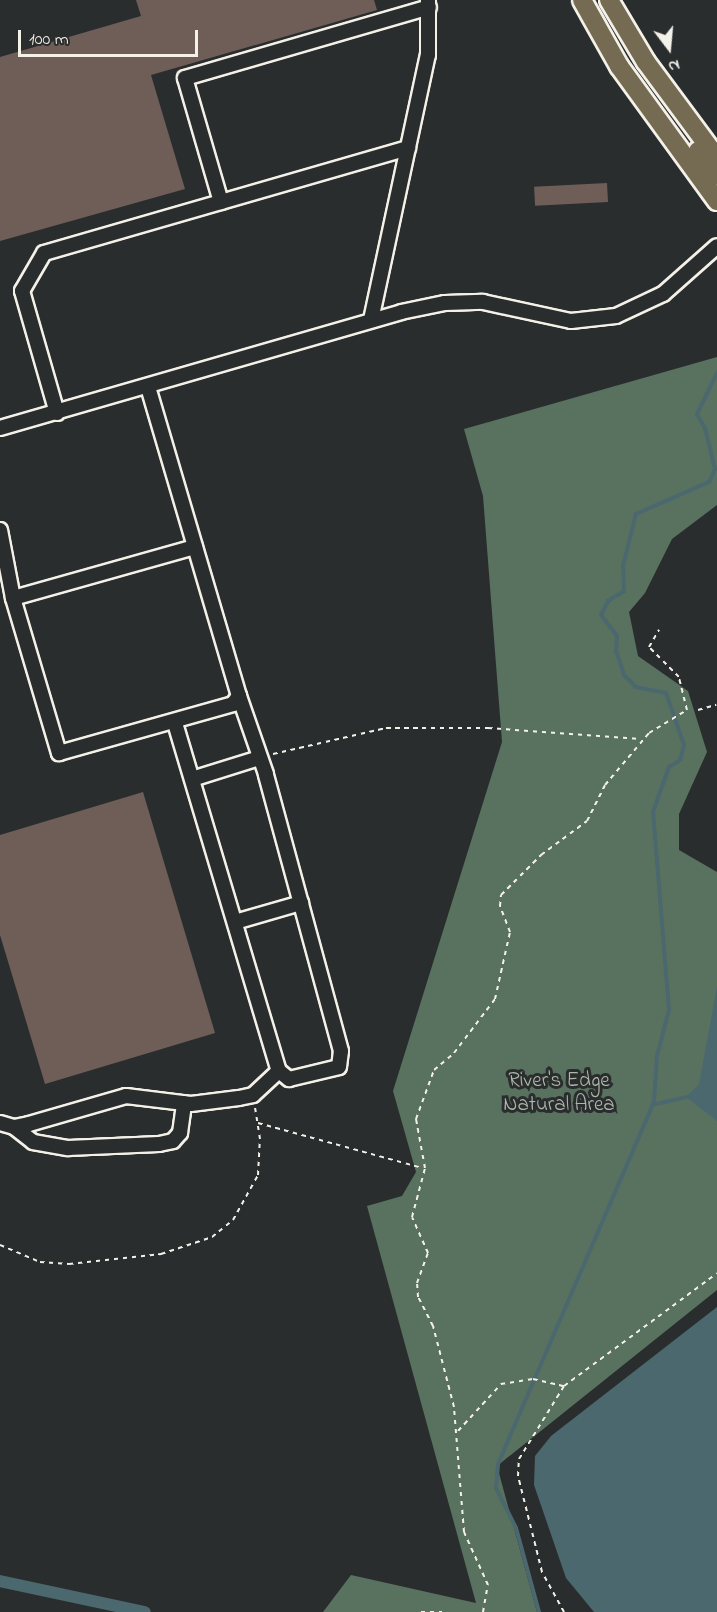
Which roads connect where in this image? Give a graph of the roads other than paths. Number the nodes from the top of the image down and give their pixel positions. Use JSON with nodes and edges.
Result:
{"nodes":[{"id":1,"x":582,"y":0,"type":"edge"},
{"id":2,"x":609,"y":0,"type":"edge"},
{"id":3,"x":429,"y":3,"type":"edge"},
{"id":4,"x":697,"y":130,"type":"junction"},
{"id":5,"x":408,"y":148,"type":"junction"},
{"id":6,"x":717,"y":158,"type":"edge"},
{"id":7,"x":717,"y":176,"type":"edge"},
{"id":8,"x":717,"y":201,"type":"edge"},
{"id":9,"x":221,"y":202,"type":"junction"},
{"id":10,"x":717,"y":246,"type":"edge"},
{"id":11,"x":371,"y":320,"type":"junction"},
{"id":12,"x":148,"y":386,"type":"junction"},
{"id":13,"x":57,"y":413,"type":"junction"},
{"id":14,"x":0,"y":428,"type":"edge"},
{"id":15,"x":0,"y":530,"type":"edge"},
{"id":16,"x":195,"y":547,"type":"junction"},
{"id":17,"x":13,"y":598,"type":"junction"},
{"id":18,"x":238,"y":696,"type":"junction"},
{"id":19,"x":175,"y":723,"type":"junction"},
{"id":20,"x":259,"y":758,"type":"junction"},
{"id":21,"x":192,"y":778,"type":"junction"},
{"id":22,"x":301,"y":903,"type":"junction"},
{"id":23,"x":235,"y":922,"type":"junction"},
{"id":24,"x":279,"y":1071,"type":"junction"},
{"id":25,"x":184,"y":1103,"type":"junction"},
{"id":26,"x":7,"y":1125,"type":"edge"}],
"edges":[{"from":1,"to":8,"type":"main road"},
{"from":2,"to":4,"type":"main road"},
{"from":3,"to":5,"type":"street"},
{"from":3,"to":9,"type":"street"},
{"from":4,"to":6,"type":"main road"},
{"from":4,"to":7,"type":"main road"},
{"from":5,"to":9,"type":"street"},
{"from":5,"to":11,"type":"street"},
{"from":9,"to":13,"type":"street"},
{"from":10,"to":11,"type":"street"},
{"from":11,"to":12,"type":"street"},
{"from":12,"to":13,"type":"street"},
{"from":12,"to":16,"type":"street"},
{"from":13,"to":14,"type":"street"},
{"from":15,"to":17,"type":"street"},
{"from":16,"to":17,"type":"street"},
{"from":16,"to":18,"type":"street"},
{"from":17,"to":19,"type":"street"},
{"from":18,"to":19,"type":"street"},
{"from":18,"to":20,"type":"street"},
{"from":19,"to":21,"type":"street"},
{"from":20,"to":21,"type":"street"},
{"from":20,"to":22,"type":"street"},
{"from":21,"to":23,"type":"street"},
{"from":22,"to":23,"type":"street"},
{"from":22,"to":24,"type":"street"},
{"from":23,"to":24,"type":"street"},
{"from":24,"to":25,"type":"street"},
{"from":25,"to":26,"type":"street"},
{"from":25,"to":26,"type":"street"}]}
